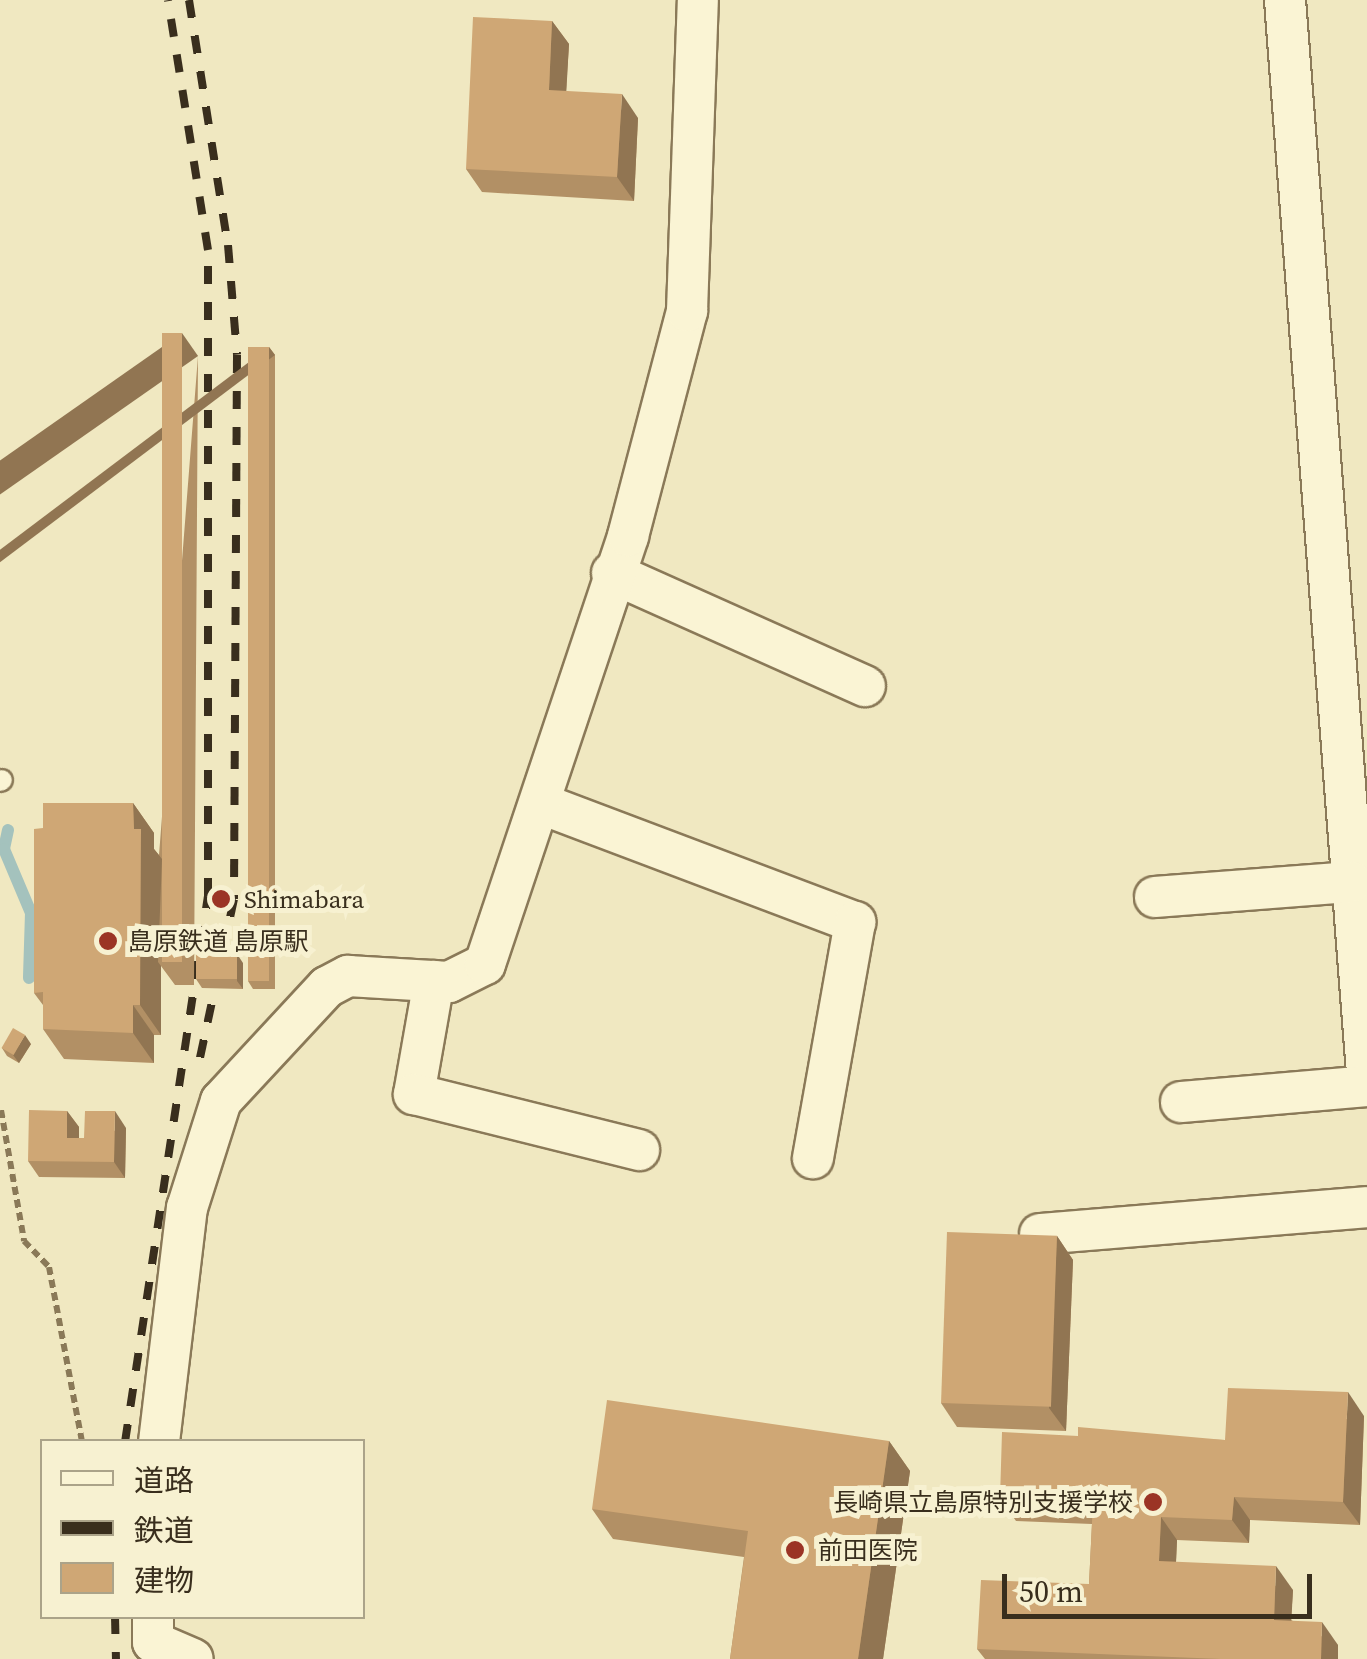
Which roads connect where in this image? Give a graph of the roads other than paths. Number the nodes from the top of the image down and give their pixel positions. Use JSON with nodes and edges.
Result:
{"nodes":[{"id":1,"x":698,"y":0,"type":"edge"},
{"id":2,"x":1286,"y":0,"type":"edge"},
{"id":3,"x":612,"y":574,"type":"junction"},
{"id":4,"x":1351,"y":672,"type":"edge"},
{"id":5,"x":865,"y":686,"type":"dead end"},
{"id":6,"x":542,"y":804,"type":"junction"},
{"id":7,"x":1357,"y":823,"type":"edge"},
{"id":8,"x":1351,"y":882,"type":"junction"},
{"id":9,"x":1155,"y":897,"type":"dead end"},
{"id":10,"x":434,"y":981,"type":"junction"},
{"id":11,"x":1367,"y":1074,"type":"edge"},
{"id":12,"x":1367,"y":1086,"type":"edge"},
{"id":13,"x":1180,"y":1102,"type":"dead end"},
{"id":14,"x":639,"y":1150,"type":"dead end"},
{"id":15,"x":813,"y":1158,"type":"dead end"},
{"id":16,"x":1367,"y":1207,"type":"edge"},
{"id":17,"x":1040,"y":1234,"type":"edge"},
{"id":18,"x":159,"y":1439,"type":"edge"},
{"id":19,"x":153,"y":1619,"type":"edge"},
{"id":20,"x":193,"y":1659,"type":"edge"}],
"edges":[{"from":1,"to":3,"type":"street"},
{"from":2,"to":4,"type":"street"},
{"from":3,"to":5,"type":"street"},
{"from":3,"to":6,"type":"street"},
{"from":4,"to":7,"type":"street"},
{"from":6,"to":10,"type":"street"},
{"from":6,"to":15,"type":"street"},
{"from":7,"to":8,"type":"street"},
{"from":8,"to":9,"type":"street"},
{"from":8,"to":11,"type":"street"},
{"from":10,"to":14,"type":"street"},
{"from":10,"to":18,"type":"street"},
{"from":12,"to":13,"type":"street"},
{"from":16,"to":17,"type":"street"},
{"from":19,"to":20,"type":"street"}]}
